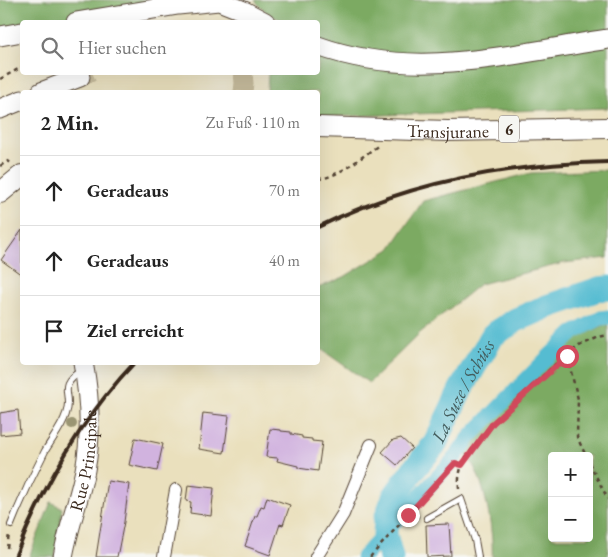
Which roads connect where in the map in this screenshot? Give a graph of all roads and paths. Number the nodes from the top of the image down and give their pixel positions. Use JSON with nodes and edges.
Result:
{"nodes":[{"id":1,"x":88,"y":20,"type":"edge"},
{"id":2,"x":261,"y":20,"type":"edge"},
{"id":3,"x":20,"y":32,"type":"edge"},
{"id":4,"x":0,"y":36,"type":"edge"},
{"id":5,"x":608,"y":39,"type":"edge"},
{"id":6,"x":320,"y":47,"type":"edge"},
{"id":7,"x":20,"y":68,"type":"edge"},
{"id":8,"x":80,"y":77,"type":"dead end"},
{"id":9,"x":0,"y":80,"type":"edge"},
{"id":10,"x":46,"y":90,"type":"edge"},
{"id":11,"x":20,"y":101,"type":"edge"},
{"id":12,"x":0,"y":109,"type":"edge"},
{"id":13,"x":320,"y":128,"type":"edge"},
{"id":14,"x":608,"y":128,"type":"edge"},
{"id":15,"x":20,"y":176,"type":"edge"},
{"id":16,"x":20,"y":177,"type":"edge"},
{"id":17,"x":0,"y":182,"type":"edge"},
{"id":18,"x":0,"y":193,"type":"edge"},
{"id":19,"x":608,"y":335,"type":"edge"},
{"id":20,"x":567,"y":356,"type":"junction"},
{"id":21,"x":84,"y":366,"type":"edge"},
{"id":22,"x":371,"y":445,"type":"dead end"},
{"id":23,"x":584,"y":452,"type":"edge"},
{"id":24,"x":462,"y":465,"type":"junction"},
{"id":25,"x":593,"y":470,"type":"edge"},
{"id":26,"x":176,"y":490,"type":"dead end"},
{"id":27,"x":608,"y":498,"type":"edge"},
{"id":28,"x":461,"y":499,"type":"junction"},
{"id":29,"x":408,"y":515,"type":"junction"},
{"id":30,"x":413,"y":515,"type":"dead end"},
{"id":31,"x":427,"y":518,"type":"dead end"},
{"id":32,"x":11,"y":525,"type":"joint"},
{"id":33,"x":7,"y":548,"type":"dead end"},
{"id":34,"x":63,"y":557,"type":"edge"},
{"id":35,"x":164,"y":557,"type":"edge"},
{"id":36,"x":316,"y":557,"type":"edge"},
{"id":37,"x":370,"y":557,"type":"edge"},
{"id":38,"x":478,"y":557,"type":"edge"}],
"edges":[{"from":1,"to":2,"type":"street"},
{"from":3,"to":4,"type":"street"},
{"from":5,"to":6,"type":"street"},
{"from":7,"to":9,"type":"path"},
{"from":8,"to":10,"type":"street"},
{"from":11,"to":12,"type":"street"},
{"from":13,"to":14,"type":"main road","name":"Transjurane","number":"6"},
{"from":15,"to":17,"type":"main road"},
{"from":16,"to":18,"type":"main road"},
{"from":19,"to":20,"type":"path"},
{"from":20,"to":23,"type":"path"},
{"from":20,"to":24,"type":"path"},
{"from":21,"to":32,"type":"lane"},
{"from":21,"to":34,"type":"street","name":"Rue Principale"},
{"from":22,"to":36,"type":"street"},
{"from":24,"to":28,"type":"path"},
{"from":24,"to":29,"type":"path"},
{"from":25,"to":27,"type":"path"},
{"from":26,"to":35,"type":"street"},
{"from":28,"to":31,"type":"lane"},
{"from":28,"to":38,"type":"lane"},
{"from":29,"to":30,"type":"path"},
{"from":29,"to":37,"type":"path"},
{"from":32,"to":33,"type":"path"}]}
